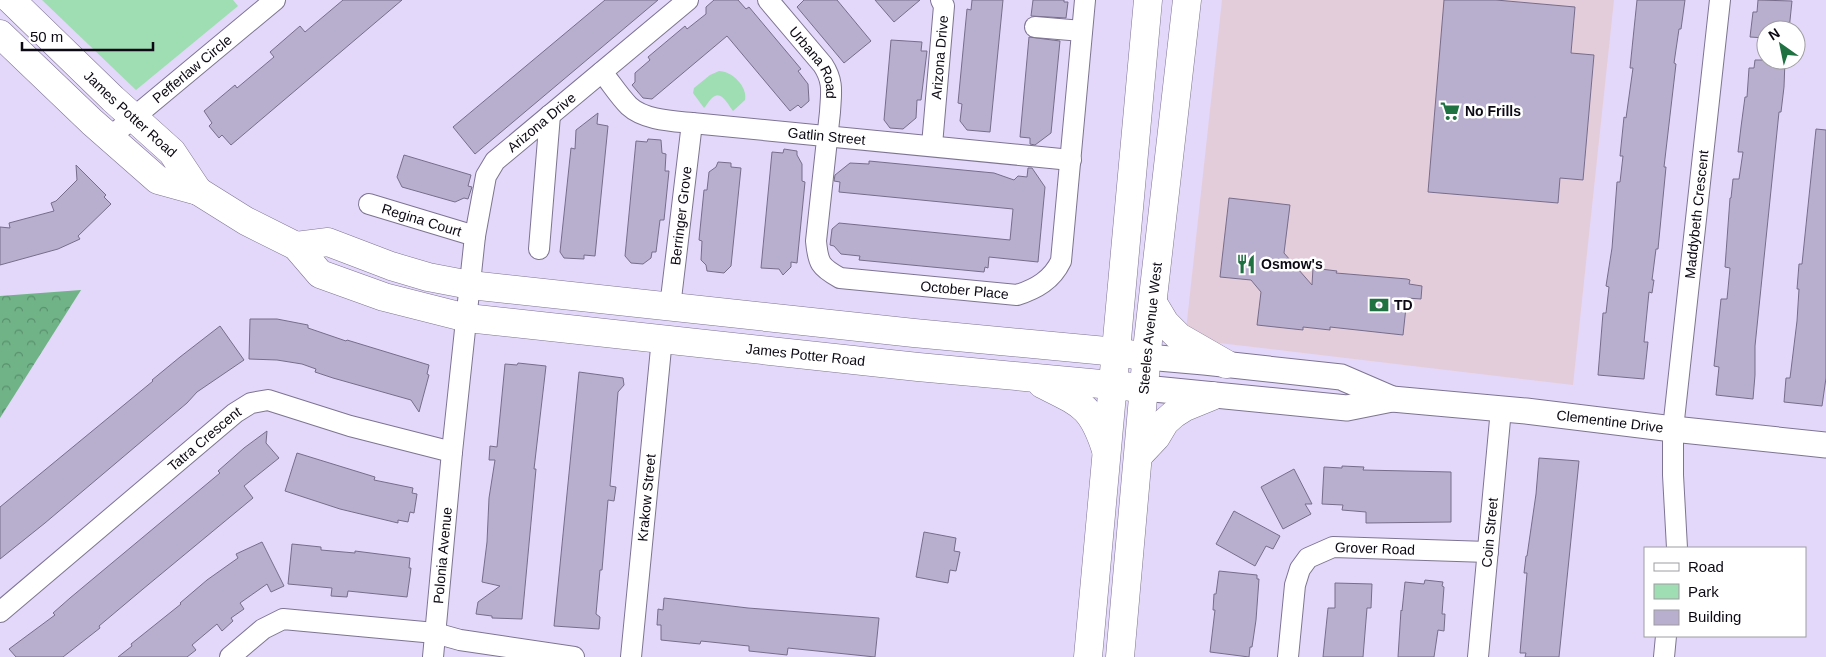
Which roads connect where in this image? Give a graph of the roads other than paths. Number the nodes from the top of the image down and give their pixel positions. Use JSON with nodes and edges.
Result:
{"nodes":[{"id":1,"x":11,"y":0,"type":"edge"},
{"id":2,"x":275,"y":0,"type":"edge"},
{"id":3,"x":688,"y":0,"type":"edge"},
{"id":4,"x":768,"y":0,"type":"edge"},
{"id":5,"x":941,"y":0,"type":"edge"},
{"id":6,"x":1085,"y":0,"type":"edge"},
{"id":7,"x":1148,"y":0,"type":"edge"},
{"id":8,"x":1187,"y":0,"type":"edge"},
{"id":9,"x":1720,"y":0,"type":"edge"},
{"id":10,"x":1035,"y":27,"type":"dead end"},
{"id":11,"x":1082,"y":31,"type":"junction"},
{"id":12,"x":0,"y":34,"type":"edge"},
{"id":13,"x":602,"y":72,"type":"junction"},
{"id":14,"x":550,"y":115,"type":"junction"},
{"id":15,"x":134,"y":117,"type":"junction"},
{"id":16,"x":692,"y":123,"type":"junction"},
{"id":17,"x":828,"y":135,"type":"junction"},
{"id":18,"x":109,"y":138,"type":"junction"},
{"id":19,"x":932,"y":145,"type":"junction"},
{"id":20,"x":1071,"y":160,"type":"junction"},
{"id":21,"x":198,"y":191,"type":"junction"},
{"id":22,"x":369,"y":204,"type":"dead end"},
{"id":23,"x":475,"y":236,"type":"junction"},
{"id":24,"x":296,"y":246,"type":"junction"},
{"id":25,"x":539,"y":249,"type":"dead end"},
{"id":26,"x":1124,"y":271,"type":"junction"},
{"id":27,"x":470,"y":285,"type":"junction"},
{"id":28,"x":1153,"y":303,"type":"junction"},
{"id":29,"x":670,"y":307,"type":"junction"},
{"id":30,"x":467,"y":318,"type":"junction"},
{"id":31,"x":662,"y":338,"type":"junction"},
{"id":32,"x":1044,"y":346,"type":"junction"},
{"id":33,"x":1117,"y":352,"type":"junction"},
{"id":34,"x":1147,"y":357,"type":"junction"},
{"id":35,"x":1226,"y":364,"type":"junction"},
{"id":36,"x":1030,"y":378,"type":"junction"},
{"id":37,"x":1113,"y":385,"type":"junction"},
{"id":38,"x":1144,"y":388,"type":"junction"},
{"id":39,"x":1212,"y":396,"type":"junction"},
{"id":40,"x":1392,"y":399,"type":"junction"},
{"id":41,"x":1501,"y":409,"type":"junction"},
{"id":42,"x":1673,"y":429,"type":"junction"},
{"id":43,"x":1826,"y":445,"type":"edge"},
{"id":44,"x":452,"y":452,"type":"junction"},
{"id":45,"x":1139,"y":455,"type":"junction"},
{"id":46,"x":1107,"y":462,"type":"junction"},
{"id":47,"x":1677,"y":547,"type":"edge"},
{"id":48,"x":1488,"y":552,"type":"junction"},
{"id":49,"x":0,"y":612,"type":"edge"},
{"id":50,"x":435,"y":633,"type":"junction"},
{"id":51,"x":1666,"y":637,"type":"edge"},
{"id":52,"x":230,"y":657,"type":"edge"},
{"id":53,"x":433,"y":657,"type":"edge"},
{"id":54,"x":574,"y":657,"type":"edge"},
{"id":55,"x":631,"y":657,"type":"edge"},
{"id":56,"x":1088,"y":657,"type":"edge"},
{"id":57,"x":1120,"y":657,"type":"edge"},
{"id":58,"x":1288,"y":657,"type":"edge"},
{"id":59,"x":1478,"y":657,"type":"edge"},
{"id":60,"x":1664,"y":657,"type":"edge"}],
"edges":[{"from":1,"to":15,"type":"main road","name":"James Potter Road"},
{"from":2,"to":15,"type":"street","name":"Pefferlaw Circle"},
{"from":3,"to":13,"type":"street","name":"Arizona Drive"},
{"from":4,"to":17,"type":"street","name":"Urbana Road"},
{"from":5,"to":19,"type":"street","name":"Arizona Drive"},
{"from":6,"to":11,"type":"street","name":"October Place"},
{"from":7,"to":26,"type":"main road"},
{"from":8,"to":28,"type":"main road","name":"Steeles Avenue West"},
{"from":9,"to":42,"type":"street","name":"Maddybeth Crescent"},
{"from":10,"to":11,"type":"street"},
{"from":11,"to":20,"type":"street","name":"October Place"},
{"from":12,"to":18,"type":"main road","name":"James Potter Road"},
{"from":13,"to":14,"type":"street","name":"Arizona Drive"},
{"from":13,"to":16,"type":"street","name":"Gatlin Street"},
{"from":14,"to":23,"type":"street","name":"Arizona Drive"},
{"from":14,"to":25,"type":"street"},
{"from":15,"to":18,"type":"street","name":"Pefferlaw Circle"},
{"from":15,"to":21,"type":"main road","name":"James Potter Road"},
{"from":16,"to":17,"type":"street","name":"Gatlin Street"},
{"from":16,"to":29,"type":"street","name":"Berringer Grove"},
{"from":17,"to":19,"type":"street","name":"Gatlin Street"},
{"from":17,"to":20,"type":"street","name":"October Place"},
{"from":18,"to":21,"type":"main road","name":"James Potter Road"},
{"from":19,"to":20,"type":"street","name":"Gatlin Street"},
{"from":21,"to":24,"type":"main road","name":"James Potter Road"},
{"from":22,"to":23,"type":"street","name":"Regina Court"},
{"from":23,"to":27,"type":"street","name":"Arizona Drive"},
{"from":24,"to":27,"type":"main road"},
{"from":24,"to":30,"type":"main road","name":"James Potter Road"},
{"from":26,"to":32,"type":"main road"},
{"from":26,"to":33,"type":"main road"},
{"from":27,"to":29,"type":"main road"},
{"from":27,"to":30,"type":"street"},
{"from":28,"to":34,"type":"main road","name":"Steeles Avenue West"},
{"from":28,"to":35,"type":"main road"},
{"from":29,"to":32,"type":"main road"},
{"from":30,"to":31,"type":"main road","name":"James Potter Road"},
{"from":30,"to":44,"type":"street"},
{"from":31,"to":36,"type":"main road","name":"James Potter Road"},
{"from":31,"to":55,"type":"street","name":"Krakow Street"},
{"from":32,"to":33,"type":"main road"},
{"from":33,"to":34,"type":"main road"},
{"from":33,"to":37,"type":"main road"},
{"from":34,"to":35,"type":"street","name":"Clementine Drive"},
{"from":34,"to":38,"type":"main road","name":"Steeles Avenue West"},
{"from":35,"to":40,"type":"street","name":"Clementine Drive"},
{"from":36,"to":37,"type":"main road","name":"James Potter Road"},
{"from":36,"to":46,"type":"main road"},
{"from":37,"to":38,"type":"main road","name":"James Potter Road"},
{"from":37,"to":46,"type":"main road"},
{"from":38,"to":39,"type":"street","name":"Clementine Drive"},
{"from":38,"to":45,"type":"main road","name":"Steeles Avenue West"},
{"from":39,"to":40,"type":"street","name":"Clementine Drive"},
{"from":39,"to":45,"type":"main road"},
{"from":40,"to":41,"type":"street","name":"Clementine Drive"},
{"from":41,"to":42,"type":"street","name":"Clementine Drive"},
{"from":41,"to":48,"type":"street","name":"Coin Street"},
{"from":42,"to":43,"type":"street","name":"Clementine Drive"},
{"from":42,"to":47,"type":"street","name":"Maddybeth Crescent"},
{"from":44,"to":49,"type":"street","name":"Tatra Crescent"},
{"from":44,"to":50,"type":"street","name":"Polonia Avenue"},
{"from":45,"to":57,"type":"main road","name":"Steeles Avenue West"},
{"from":46,"to":56,"type":"main road"},
{"from":48,"to":58,"type":"street","name":"Grover Road"},
{"from":48,"to":59,"type":"street","name":"Coin Street"},
{"from":50,"to":52,"type":"street"},
{"from":50,"to":53,"type":"street","name":"Polonia Avenue"},
{"from":50,"to":54,"type":"street"},
{"from":51,"to":60,"type":"street"}]}
